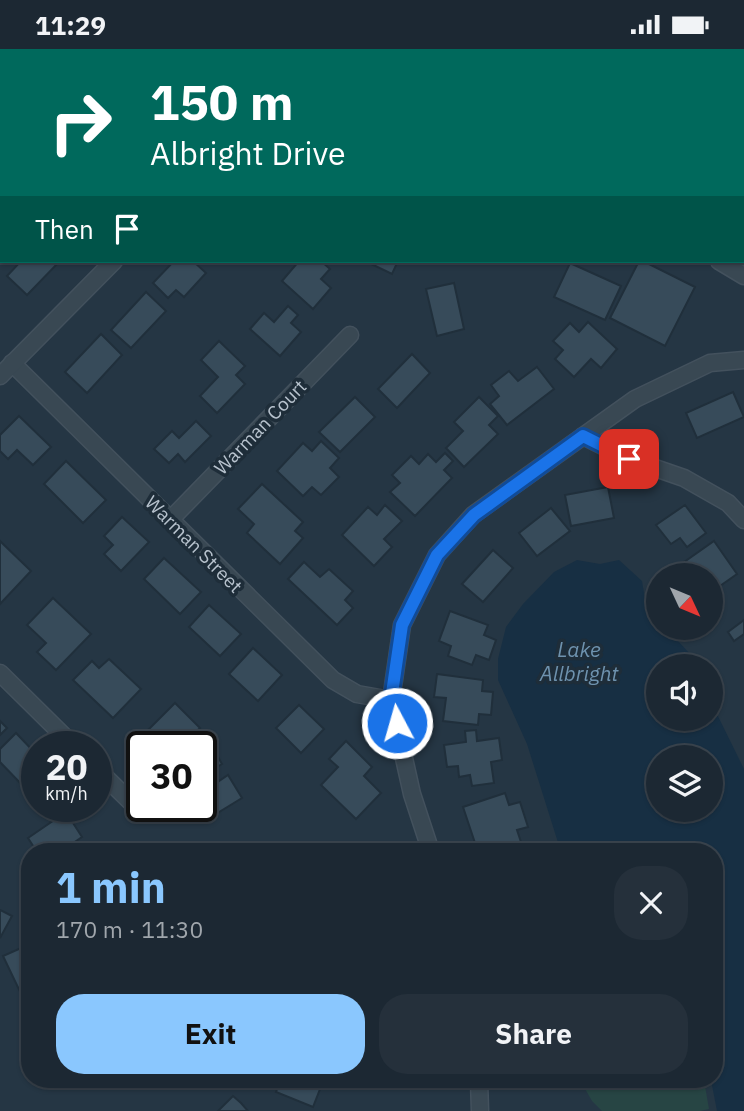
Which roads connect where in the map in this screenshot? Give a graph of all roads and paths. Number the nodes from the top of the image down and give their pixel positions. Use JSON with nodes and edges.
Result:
{"nodes":[{"id":1,"x":112,"y":263,"type":"edge"},
{"id":2,"x":722,"y":263,"type":"edge"},
{"id":3,"x":744,"y":276,"type":"edge"},
{"id":4,"x":350,"y":335,"type":"dead end"},
{"id":5,"x":744,"y":360,"type":"edge"},
{"id":6,"x":12,"y":363,"type":"junction"},
{"id":7,"x":0,"y":376,"type":"edge"},
{"id":8,"x":583,"y":436,"type":"junction"},
{"id":9,"x":170,"y":520,"type":"junction"},
{"id":10,"x":744,"y":520,"type":"edge"},
{"id":11,"x":0,"y":673,"type":"edge"},
{"id":12,"x":391,"y":700,"type":"junction"},
{"id":13,"x":59,"y":731,"type":"edge"},
{"id":14,"x":112,"y":784,"type":"edge"},
{"id":15,"x":126,"y":797,"type":"edge"},
{"id":16,"x":428,"y":843,"type":"edge"},
{"id":17,"x":479,"y":1088,"type":"edge"},
{"id":18,"x":480,"y":1111,"type":"edge"}],
"edges":[{"from":1,"to":6,"type":"street"},
{"from":2,"to":3,"type":"street"},
{"from":4,"to":9,"type":"street","name":"Warman Court"},
{"from":5,"to":8,"type":"street"},
{"from":6,"to":7,"type":"street"},
{"from":6,"to":9,"type":"street","name":"Warman Street"},
{"from":8,"to":10,"type":"street"},
{"from":8,"to":12,"type":"street"},
{"from":9,"to":12,"type":"street","name":"Warman Street"},
{"from":11,"to":13,"type":"street"},
{"from":12,"to":16,"type":"street"},
{"from":14,"to":15,"type":"street"},
{"from":17,"to":18,"type":"street"}]}
